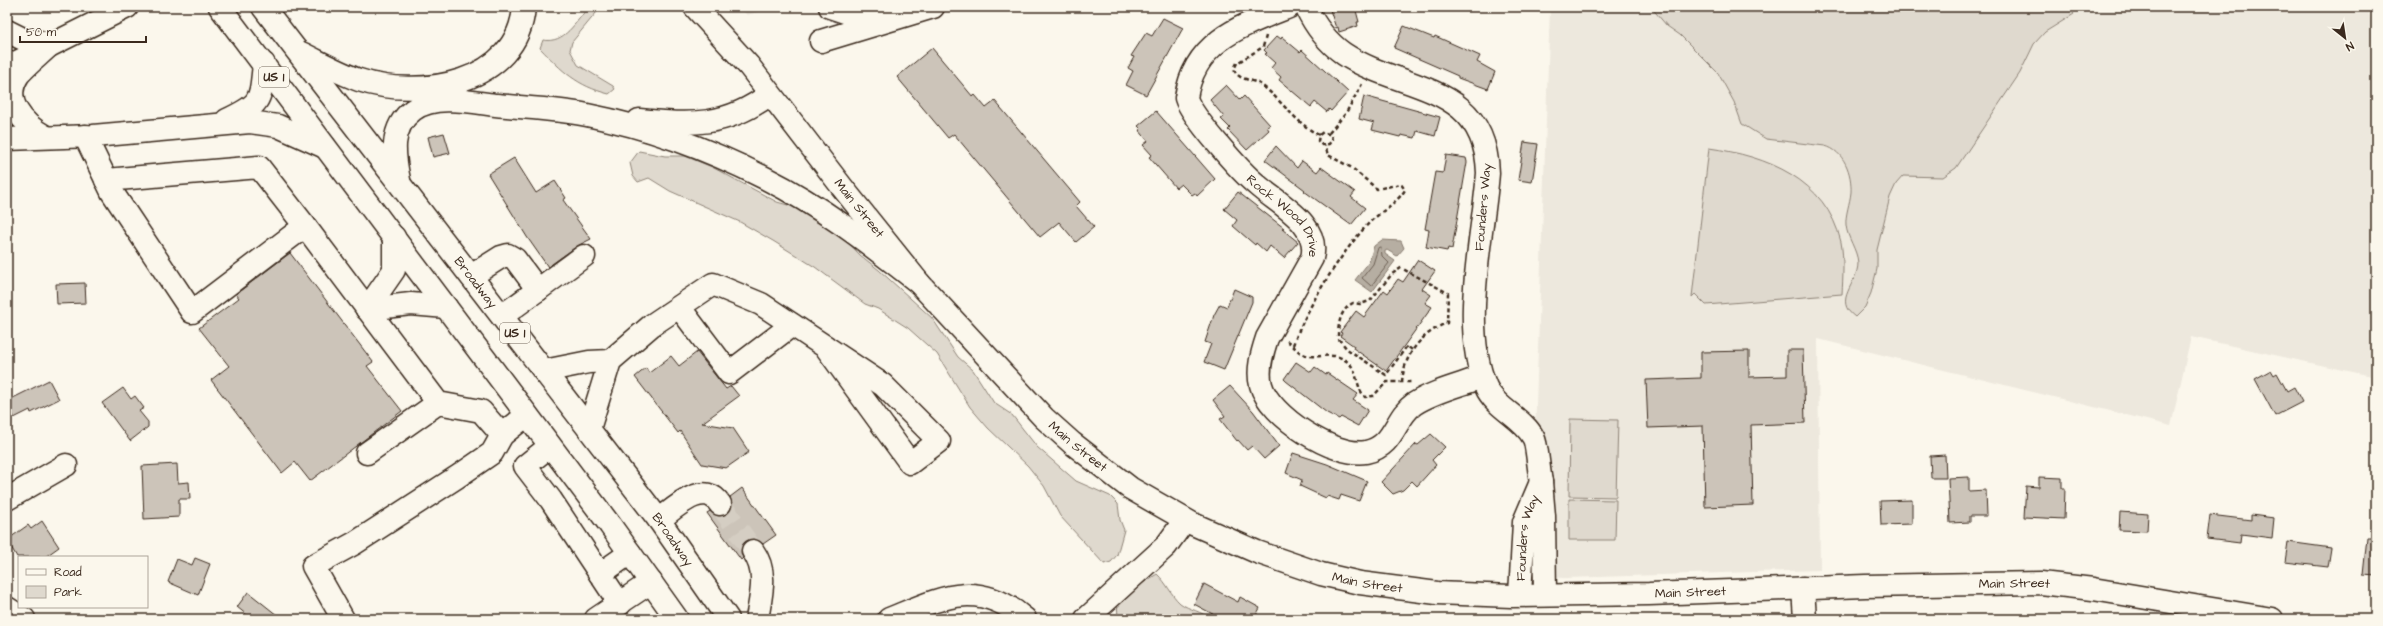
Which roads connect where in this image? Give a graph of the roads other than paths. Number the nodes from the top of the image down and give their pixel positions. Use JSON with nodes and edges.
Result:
{"nodes":[{"id":1,"x":127,"y":7,"type":"edge"},
{"id":2,"x":220,"y":7,"type":"edge"},
{"id":3,"x":263,"y":7,"type":"edge"},
{"id":4,"x":524,"y":7,"type":"edge"},
{"id":5,"x":695,"y":7,"type":"edge"},
{"id":6,"x":830,"y":7,"type":"edge"},
{"id":7,"x":933,"y":7,"type":"edge"},
{"id":8,"x":1289,"y":7,"type":"edge"},
{"id":9,"x":1306,"y":7,"type":"edge"},
{"id":10,"x":886,"y":20,"type":"junction"},
{"id":11,"x":7,"y":31,"type":"edge"},
{"id":12,"x":821,"y":41,"type":"dead end"},
{"id":13,"x":51,"y":44,"type":"junction"},
{"id":14,"x":297,"y":51,"type":"junction"},
{"id":15,"x":264,"y":64,"type":"junction"},
{"id":16,"x":7,"y":66,"type":"edge"},
{"id":17,"x":770,"y":94,"type":"junction"},
{"id":18,"x":587,"y":114,"type":"junction"},
{"id":19,"x":221,"y":123,"type":"junction"},
{"id":20,"x":85,"y":136,"type":"junction"},
{"id":21,"x":46,"y":137,"type":"junction"},
{"id":22,"x":7,"y":139,"type":"edge"},
{"id":23,"x":326,"y":148,"type":"junction"},
{"id":24,"x":106,"y":180,"type":"junction"},
{"id":25,"x":399,"y":181,"type":"junction"},
{"id":26,"x":305,"y":226,"type":"junction"},
{"id":27,"x":394,"y":237,"type":"junction"},
{"id":28,"x":584,"y":256,"type":"dead end"},
{"id":29,"x":471,"y":276,"type":"junction"},
{"id":30,"x":919,"y":283,"type":"junction"},
{"id":31,"x":538,"y":290,"type":"junction"},
{"id":32,"x":446,"y":307,"type":"junction"},
{"id":33,"x":680,"y":308,"type":"junction"},
{"id":34,"x":367,"y":309,"type":"junction"},
{"id":35,"x":502,"y":316,"type":"junction"},
{"id":36,"x":792,"y":325,"type":"junction"},
{"id":37,"x":825,"y":346,"type":"junction"},
{"id":38,"x":610,"y":360,"type":"junction"},
{"id":39,"x":544,"y":372,"type":"junction"},
{"id":40,"x":1482,"y":377,"type":"junction"},
{"id":41,"x":438,"y":404,"type":"junction"},
{"id":42,"x":526,"y":415,"type":"junction"},
{"id":43,"x":589,"y":430,"type":"junction"},
{"id":44,"x":502,"y":435,"type":"junction"},
{"id":45,"x":550,"y":446,"type":"junction"},
{"id":46,"x":368,"y":453,"type":"dead end"},
{"id":47,"x":66,"y":465,"type":"dead end"},
{"id":48,"x":1541,"y":482,"type":"junction"},
{"id":49,"x":7,"y":498,"type":"edge"},
{"id":50,"x":720,"y":504,"type":"tunnel mouth"},
{"id":51,"x":659,"y":520,"type":"junction"},
{"id":52,"x":1185,"y":520,"type":"junction"},
{"id":53,"x":753,"y":551,"type":"tunnel mouth"},
{"id":54,"x":630,"y":554,"type":"junction"},
{"id":55,"x":600,"y":574,"type":"junction"},
{"id":56,"x":651,"y":582,"type":"junction"},
{"id":57,"x":1803,"y":588,"type":"junction"},
{"id":58,"x":1520,"y":595,"type":"junction"},
{"id":59,"x":1545,"y":595,"type":"junction"},
{"id":60,"x":620,"y":604,"type":"junction"},
{"id":61,"x":7,"y":608,"type":"edge"},
{"id":62,"x":918,"y":614,"type":"edge"},
{"id":63,"x":24,"y":619,"type":"edge"},
{"id":64,"x":343,"y":619,"type":"edge"},
{"id":65,"x":596,"y":619,"type":"edge"},
{"id":66,"x":677,"y":619,"type":"edge"},
{"id":67,"x":728,"y":619,"type":"edge"},
{"id":68,"x":757,"y":619,"type":"edge"},
{"id":69,"x":889,"y":619,"type":"edge"},
{"id":70,"x":1024,"y":619,"type":"edge"},
{"id":71,"x":1086,"y":619,"type":"edge"},
{"id":72,"x":1805,"y":619,"type":"edge"},
{"id":73,"x":2272,"y":619,"type":"edge"}],
"edges":[{"from":1,"to":13,"type":"main road"},
{"from":2,"to":15,"type":"main road","number":"US 1"},
{"from":3,"to":14,"type":"main road","name":"Broadway","number":"US 1"},
{"from":4,"to":14,"type":"main road"},
{"from":5,"to":17,"type":"main road","name":"Main Street"},
{"from":6,"to":10,"type":"main road"},
{"from":7,"to":10,"type":"main road"},
{"from":8,"to":40,"type":"main road","name":"Rock Wood Drive"},
{"from":9,"to":40,"type":"main road","name":"Founders Way"},
{"from":10,"to":12,"type":"main road"},
{"from":11,"to":13,"type":"main road"},
{"from":13,"to":16,"type":"main road"},
{"from":13,"to":21,"type":"main road"},
{"from":14,"to":25,"type":"main road","name":"Broadway","number":"US 1"},
{"from":15,"to":19,"type":"main road"},
{"from":15,"to":23,"type":"main road","number":"US 1"},
{"from":17,"to":18,"type":"main road"},
{"from":17,"to":30,"type":"main road","name":"Main Street"},
{"from":18,"to":25,"type":"main road"},
{"from":18,"to":30,"type":"main road"},
{"from":19,"to":20,"type":"main road"},
{"from":19,"to":23,"type":"main road"},
{"from":20,"to":21,"type":"main road"},
{"from":20,"to":24,"type":"main road"},
{"from":21,"to":22,"type":"main road"},
{"from":23,"to":27,"type":"main road","number":"US 1"},
{"from":24,"to":26,"type":"main road"},
{"from":24,"to":26,"type":"main road"},
{"from":25,"to":29,"type":"main road","name":"Broadway","number":"US 1"},
{"from":26,"to":34,"type":"main road"},
{"from":27,"to":32,"type":"main road","number":"US 1"},
{"from":27,"to":34,"type":"main road"},
{"from":28,"to":31,"type":"main road"},
{"from":29,"to":31,"type":"main road"},
{"from":29,"to":35,"type":"main road","name":"Broadway","number":"US 1"},
{"from":30,"to":52,"type":"main road","name":"Main Street"},
{"from":31,"to":35,"type":"main road"},
{"from":32,"to":34,"type":"main road"},
{"from":32,"to":42,"type":"main road","number":"US 1"},
{"from":33,"to":36,"type":"main road"},
{"from":33,"to":36,"type":"main road"},
{"from":33,"to":38,"type":"main road"},
{"from":34,"to":41,"type":"main road"},
{"from":35,"to":39,"type":"main road","name":"Broadway","number":"US 1"},
{"from":36,"to":37,"type":"main road"},
{"from":37,"to":37,"type":"main road"},
{"from":38,"to":39,"type":"main road"},
{"from":38,"to":43,"type":"main road"},
{"from":39,"to":43,"type":"main road","name":"Broadway","number":"US 1"},
{"from":40,"to":48,"type":"main road","name":"Founders Way"},
{"from":41,"to":44,"type":"main road"},
{"from":41,"to":46,"type":"main road"},
{"from":42,"to":44,"type":"main road"},
{"from":42,"to":45,"type":"main road","number":"US 1"},
{"from":43,"to":51,"type":"main road","name":"Broadway","number":"US 1"},
{"from":44,"to":64,"type":"main road"},
{"from":45,"to":54,"type":"main road","number":"US 1"},
{"from":45,"to":55,"type":"main road"},
{"from":47,"to":49,"type":"main road"},
{"from":48,"to":58,"type":"main road","name":"Founders Way"},
{"from":48,"to":59,"type":"main road","name":"Founders Way"},
{"from":50,"to":51,"type":"main road"},
{"from":51,"to":67,"type":"main road","name":"Broadway","number":"US 1"},
{"from":52,"to":58,"type":"main road","name":"Main Street"},
{"from":52,"to":71,"type":"main road"},
{"from":53,"to":68,"type":"main road"},
{"from":54,"to":55,"type":"main road"},
{"from":54,"to":56,"type":"main road","number":"US 1"},
{"from":55,"to":60,"type":"main road"},
{"from":56,"to":60,"type":"main road"},
{"from":56,"to":66,"type":"main road","number":"US 1"},
{"from":57,"to":59,"type":"main road","name":"Main Street"},
{"from":57,"to":72,"type":"main road"},
{"from":57,"to":73,"type":"main road","name":"Main Street"},
{"from":58,"to":59,"type":"main road","name":"Main Street"},
{"from":60,"to":65,"type":"main road"},
{"from":61,"to":63,"type":"main road"},
{"from":62,"to":69,"type":"main road"},
{"from":62,"to":70,"type":"main road"}]}
